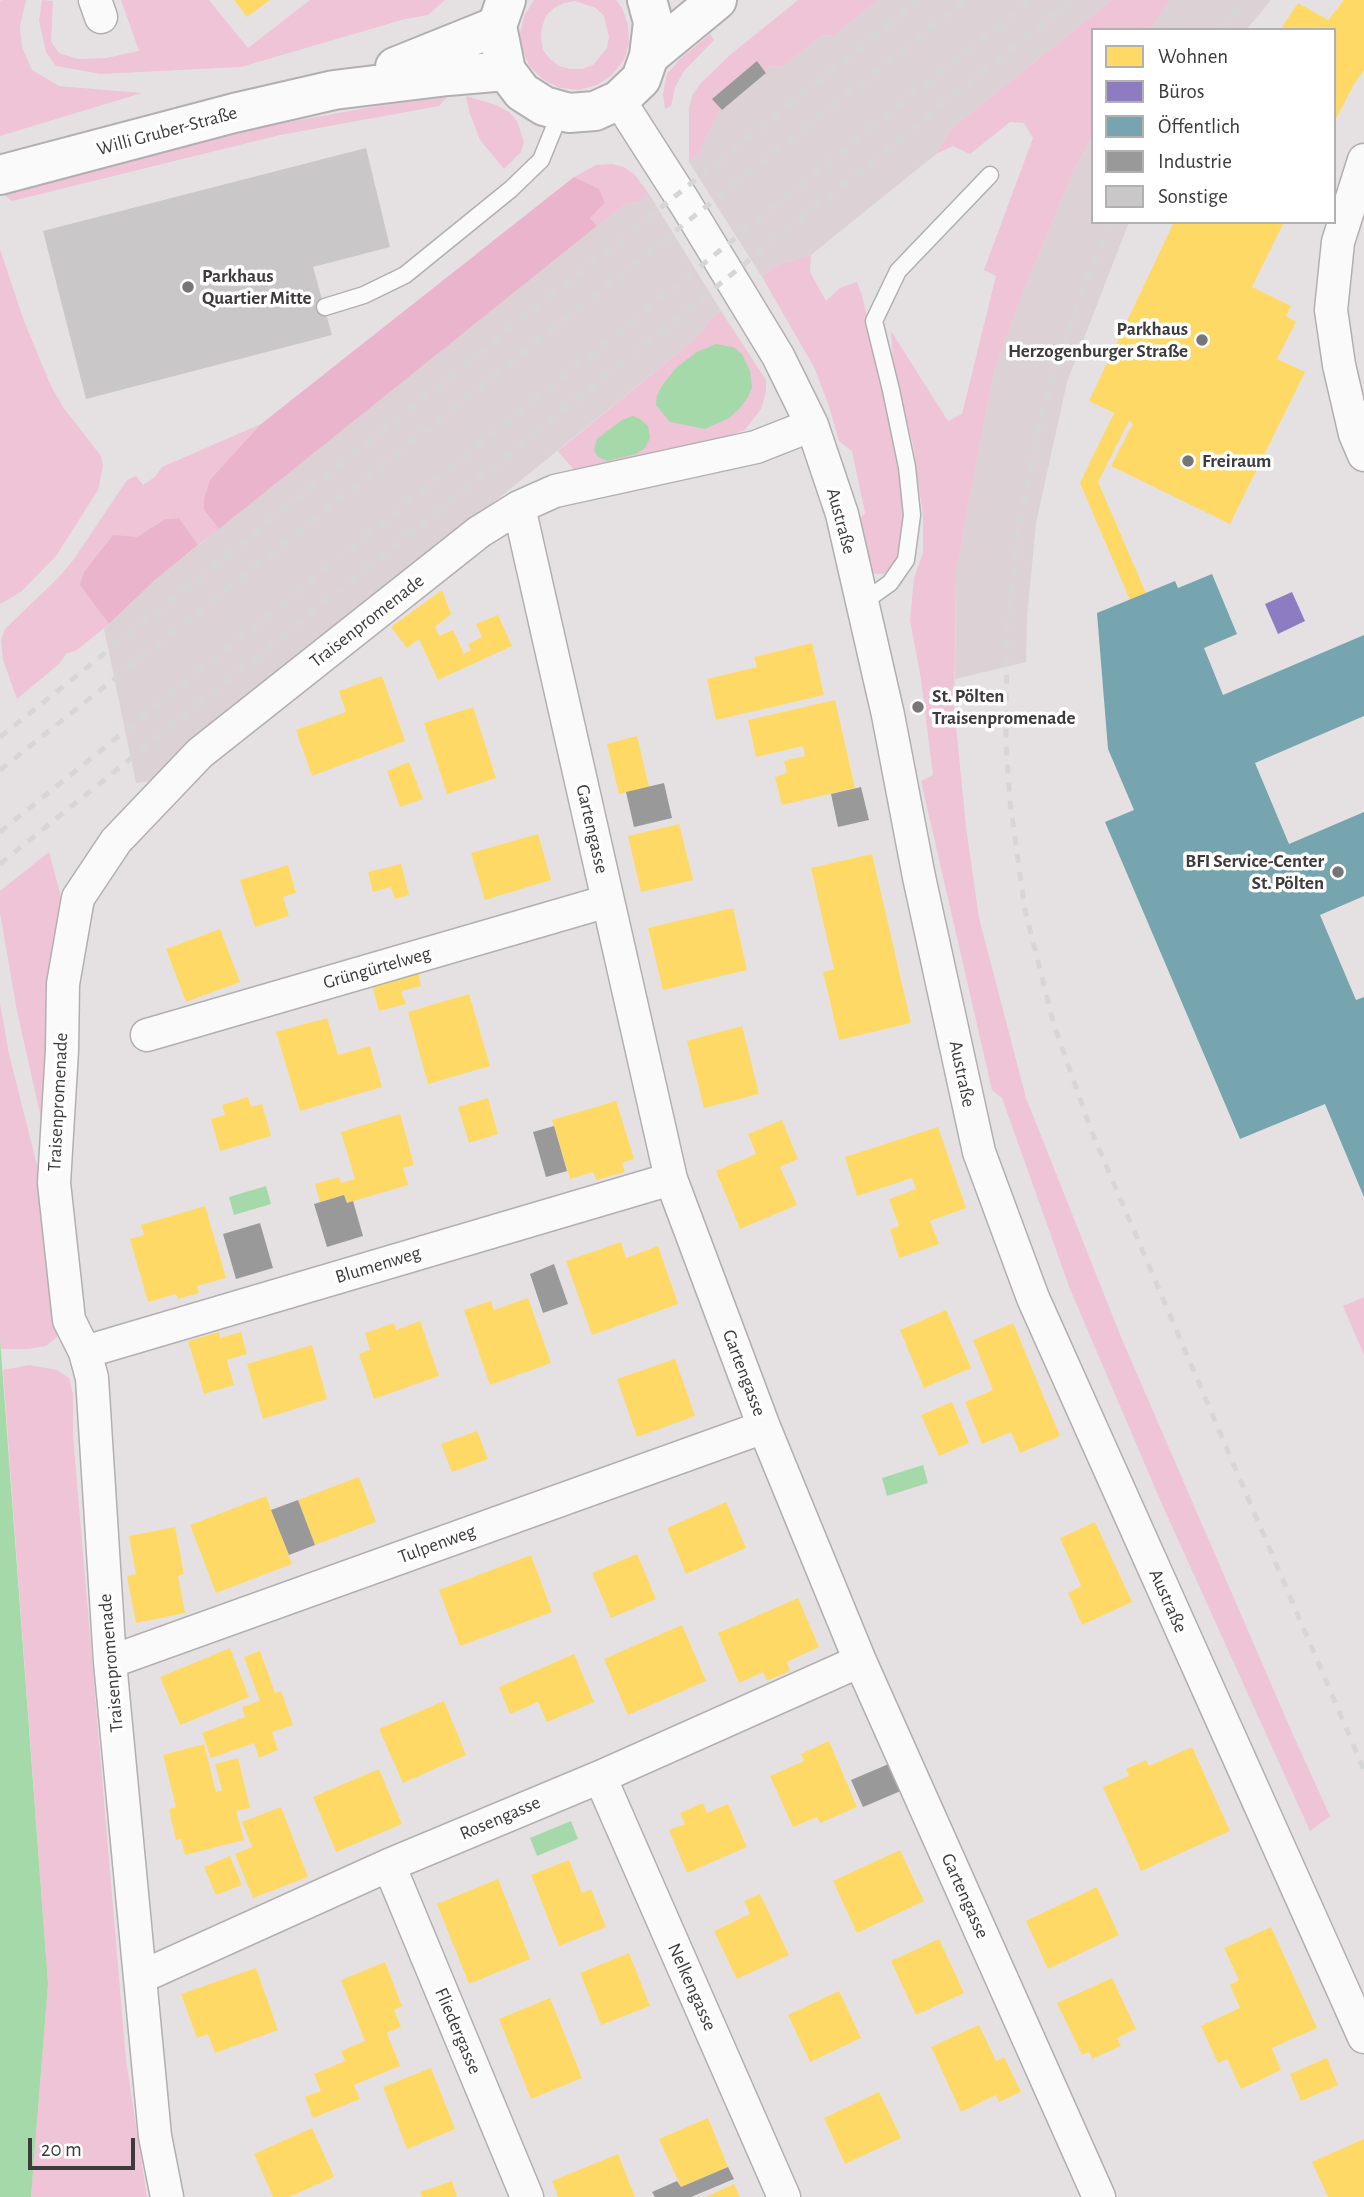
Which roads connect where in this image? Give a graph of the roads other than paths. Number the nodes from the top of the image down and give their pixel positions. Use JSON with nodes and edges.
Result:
{"nodes":[{"id":1,"x":647,"y":0,"type":"edge"},
{"id":2,"x":717,"y":0,"type":"edge"},
{"id":3,"x":501,"y":13,"type":"edge"},
{"id":4,"x":649,"y":56,"type":"junction"},
{"id":5,"x":506,"y":71,"type":"junction"},
{"id":6,"x":334,"y":90,"type":"junction"},
{"id":7,"x":619,"y":100,"type":"junction"},
{"id":8,"x":561,"y":111,"type":"junction"},
{"id":9,"x":1364,"y":160,"type":"edge"},
{"id":10,"x":0,"y":175,"type":"edge"},
{"id":11,"x":990,"y":176,"type":"dead end"},
{"id":12,"x":325,"y":307,"type":"dead end"},
{"id":13,"x":812,"y":425,"type":"junction"},
{"id":14,"x":1364,"y":455,"type":"edge"},
{"id":15,"x":519,"y":507,"type":"junction"},
{"id":16,"x":862,"y":603,"type":"junction"},
{"id":17,"x":608,"y":901,"type":"junction"},
{"id":18,"x":147,"y":1035,"type":"dead end"},
{"id":19,"x":671,"y":1179,"type":"junction"},
{"id":20,"x":85,"y":1352,"type":"junction"},
{"id":21,"x":764,"y":1427,"type":"junction"},
{"id":22,"x":860,"y":1661,"type":"junction"},
{"id":23,"x":110,"y":1662,"type":"junction"},
{"id":24,"x":600,"y":1777,"type":"junction"},
{"id":25,"x":389,"y":1865,"type":"junction"},
{"id":26,"x":141,"y":1977,"type":"junction"},
{"id":27,"x":1364,"y":2037,"type":"edge"},
{"id":28,"x":167,"y":2197,"type":"edge"},
{"id":29,"x":527,"y":2197,"type":"edge"},
{"id":30,"x":784,"y":2197,"type":"edge"},
{"id":31,"x":1098,"y":2197,"type":"edge"}],
"edges":[{"from":1,"to":4,"type":"street"},
{"from":2,"to":4,"type":"street"},
{"from":3,"to":5,"type":"street"},
{"from":3,"to":6,"type":"street","name":"Willi Gruber-Straße"},
{"from":4,"to":7,"type":"street"},
{"from":5,"to":6,"type":"street","name":"Willi Gruber-Straße"},
{"from":5,"to":8,"type":"street"},
{"from":6,"to":10,"type":"street","name":"Willi Gruber-Straße"},
{"from":7,"to":8,"type":"street"},
{"from":7,"to":13,"type":"street","name":"Austraße"},
{"from":8,"to":12,"type":"lane"},
{"from":9,"to":14,"type":"street"},
{"from":11,"to":16,"type":"lane"},
{"from":13,"to":15,"type":"street","name":"Traisenpromenade"},
{"from":13,"to":16,"type":"street","name":"Austraße"},
{"from":15,"to":17,"type":"street","name":"Gartengasse"},
{"from":15,"to":20,"type":"street","name":"Traisenpromenade"},
{"from":16,"to":27,"type":"street","name":"Austraße"},
{"from":17,"to":18,"type":"street","name":"Grüngürtelweg"},
{"from":17,"to":19,"type":"street","name":"Gartengasse"},
{"from":19,"to":20,"type":"street","name":"Blumenweg"},
{"from":19,"to":21,"type":"street","name":"Gartengasse"},
{"from":20,"to":23,"type":"street","name":"Traisenpromenade"},
{"from":21,"to":22,"type":"street","name":"Gartengasse"},
{"from":21,"to":23,"type":"street","name":"Tulpenweg"},
{"from":22,"to":24,"type":"street","name":"Rosengasse"},
{"from":22,"to":31,"type":"street","name":"Gartengasse"},
{"from":23,"to":26,"type":"street","name":"Traisenpromenade"},
{"from":24,"to":25,"type":"street","name":"Rosengasse"},
{"from":24,"to":30,"type":"street","name":"Nelkengasse"},
{"from":25,"to":26,"type":"street","name":"Rosengasse"},
{"from":25,"to":29,"type":"street","name":"Fliedergasse"},
{"from":26,"to":28,"type":"street","name":"Traisenpromenade"}]}
